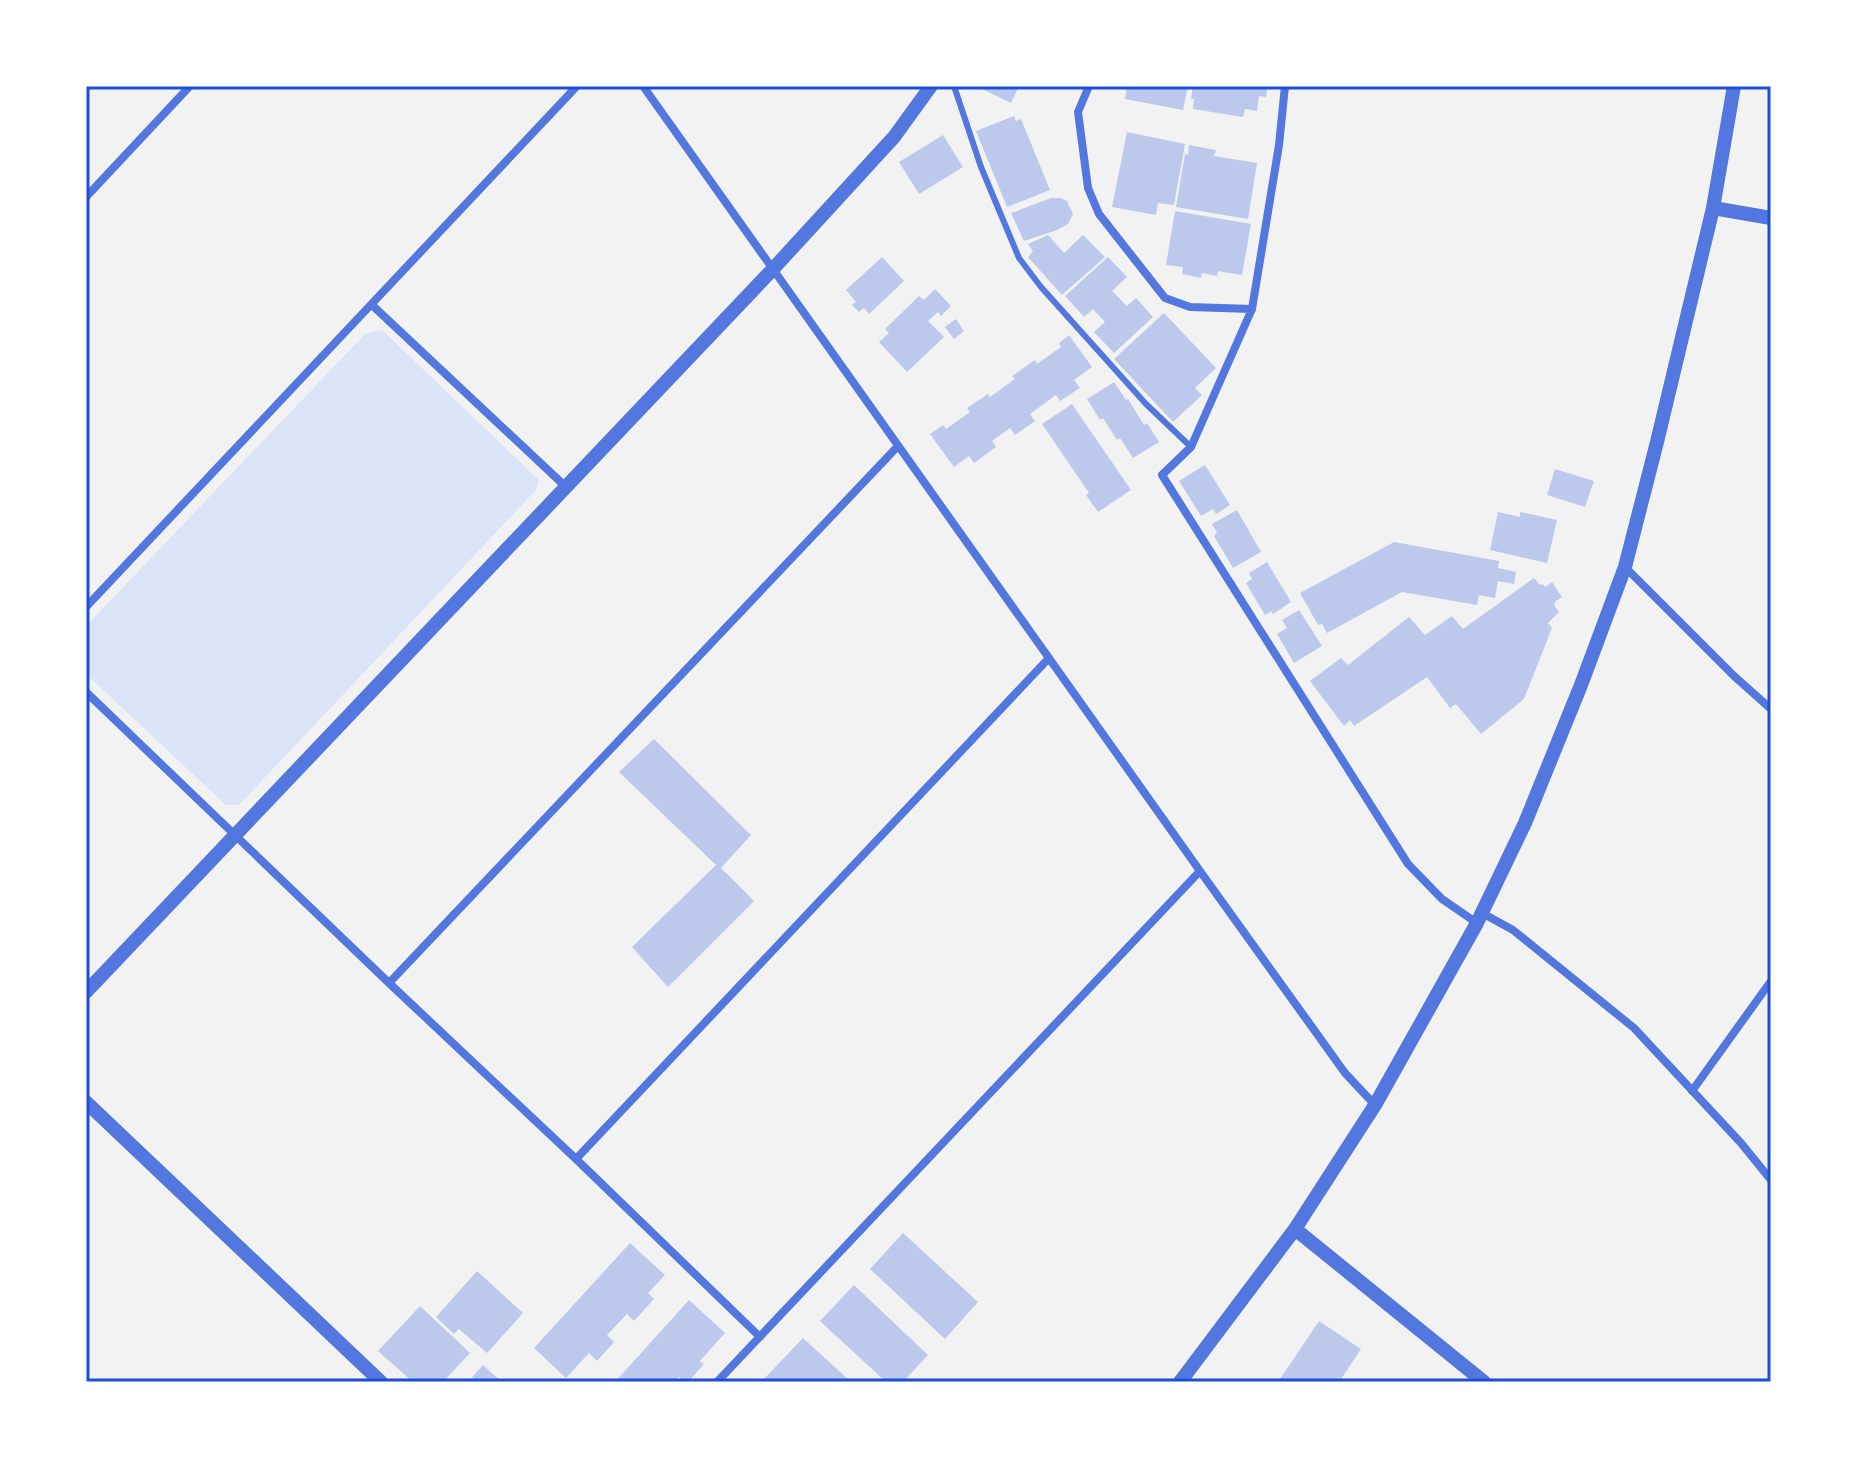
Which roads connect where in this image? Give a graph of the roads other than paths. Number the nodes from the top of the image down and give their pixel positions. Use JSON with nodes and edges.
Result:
{"nodes":[{"id":1,"x":190,"y":86,"type":"edge"},
{"id":2,"x":577,"y":86,"type":"edge"},
{"id":3,"x":643,"y":86,"type":"edge"},
{"id":4,"x":931,"y":86,"type":"edge"},
{"id":5,"x":954,"y":86,"type":"edge"},
{"id":6,"x":1089,"y":86,"type":"edge"},
{"id":7,"x":1285,"y":86,"type":"edge"},
{"id":8,"x":1734,"y":86,"type":"edge"},
{"id":9,"x":86,"y":197,"type":"edge"},
{"id":10,"x":1713,"y":208,"type":"junction"},
{"id":11,"x":1771,"y":218,"type":"edge"},
{"id":12,"x":773,"y":269,"type":"junction"},
{"id":13,"x":372,"y":305,"type":"junction"},
{"id":14,"x":1252,"y":309,"type":"junction"},
{"id":15,"x":898,"y":446,"type":"junction"},
{"id":16,"x":1191,"y":447,"type":"junction"},
{"id":17,"x":566,"y":487,"type":"junction"},
{"id":18,"x":1625,"y":567,"type":"junction"},
{"id":19,"x":86,"y":607,"type":"edge"},
{"id":20,"x":1049,"y":658,"type":"junction"},
{"id":21,"x":86,"y":692,"type":"edge"},
{"id":22,"x":1771,"y":709,"type":"edge"},
{"id":23,"x":236,"y":836,"type":"junction"},
{"id":24,"x":1200,"y":871,"type":"junction"},
{"id":25,"x":1480,"y":918,"type":"junction"},
{"id":26,"x":1771,"y":981,"type":"edge"},
{"id":27,"x":389,"y":983,"type":"junction"},
{"id":28,"x":86,"y":992,"type":"edge"},
{"id":29,"x":1692,"y":1091,"type":"junction"},
{"id":30,"x":86,"y":1102,"type":"edge"},
{"id":31,"x":1375,"y":1105,"type":"junction"},
{"id":32,"x":576,"y":1159,"type":"junction"},
{"id":33,"x":1771,"y":1180,"type":"edge"},
{"id":34,"x":1295,"y":1229,"type":"junction"},
{"id":35,"x":760,"y":1337,"type":"junction"},
{"id":36,"x":381,"y":1382,"type":"edge"},
{"id":37,"x":717,"y":1382,"type":"edge"},
{"id":38,"x":1180,"y":1382,"type":"edge"},
{"id":39,"x":1484,"y":1382,"type":"edge"}],
"edges":[{"from":1,"to":9,"type":"street"},
{"from":2,"to":13,"type":"street"},
{"from":3,"to":12,"type":"street"},
{"from":4,"to":12,"type":"street"},
{"from":5,"to":16,"type":"lane"},
{"from":6,"to":14,"type":"street"},
{"from":7,"to":14,"type":"street"},
{"from":8,"to":10,"type":"street"},
{"from":10,"to":11,"type":"street"},
{"from":10,"to":18,"type":"street"},
{"from":12,"to":15,"type":"street"},
{"from":12,"to":17,"type":"street"},
{"from":13,"to":17,"type":"street"},
{"from":13,"to":19,"type":"street"},
{"from":14,"to":16,"type":"street"},
{"from":15,"to":20,"type":"street"},
{"from":15,"to":27,"type":"street"},
{"from":16,"to":25,"type":"street"},
{"from":17,"to":23,"type":"street"},
{"from":18,"to":22,"type":"street"},
{"from":18,"to":25,"type":"street"},
{"from":20,"to":24,"type":"street"},
{"from":20,"to":32,"type":"street"},
{"from":21,"to":23,"type":"street"},
{"from":23,"to":27,"type":"street"},
{"from":23,"to":28,"type":"street"},
{"from":24,"to":31,"type":"street"},
{"from":24,"to":35,"type":"street"},
{"from":25,"to":29,"type":"street"},
{"from":25,"to":31,"type":"street"},
{"from":26,"to":29,"type":"street"},
{"from":27,"to":32,"type":"street"},
{"from":29,"to":33,"type":"street"},
{"from":30,"to":36,"type":"street"},
{"from":31,"to":34,"type":"street"},
{"from":32,"to":35,"type":"street"},
{"from":34,"to":38,"type":"street"},
{"from":34,"to":39,"type":"street"},
{"from":35,"to":37,"type":"street"}]}
